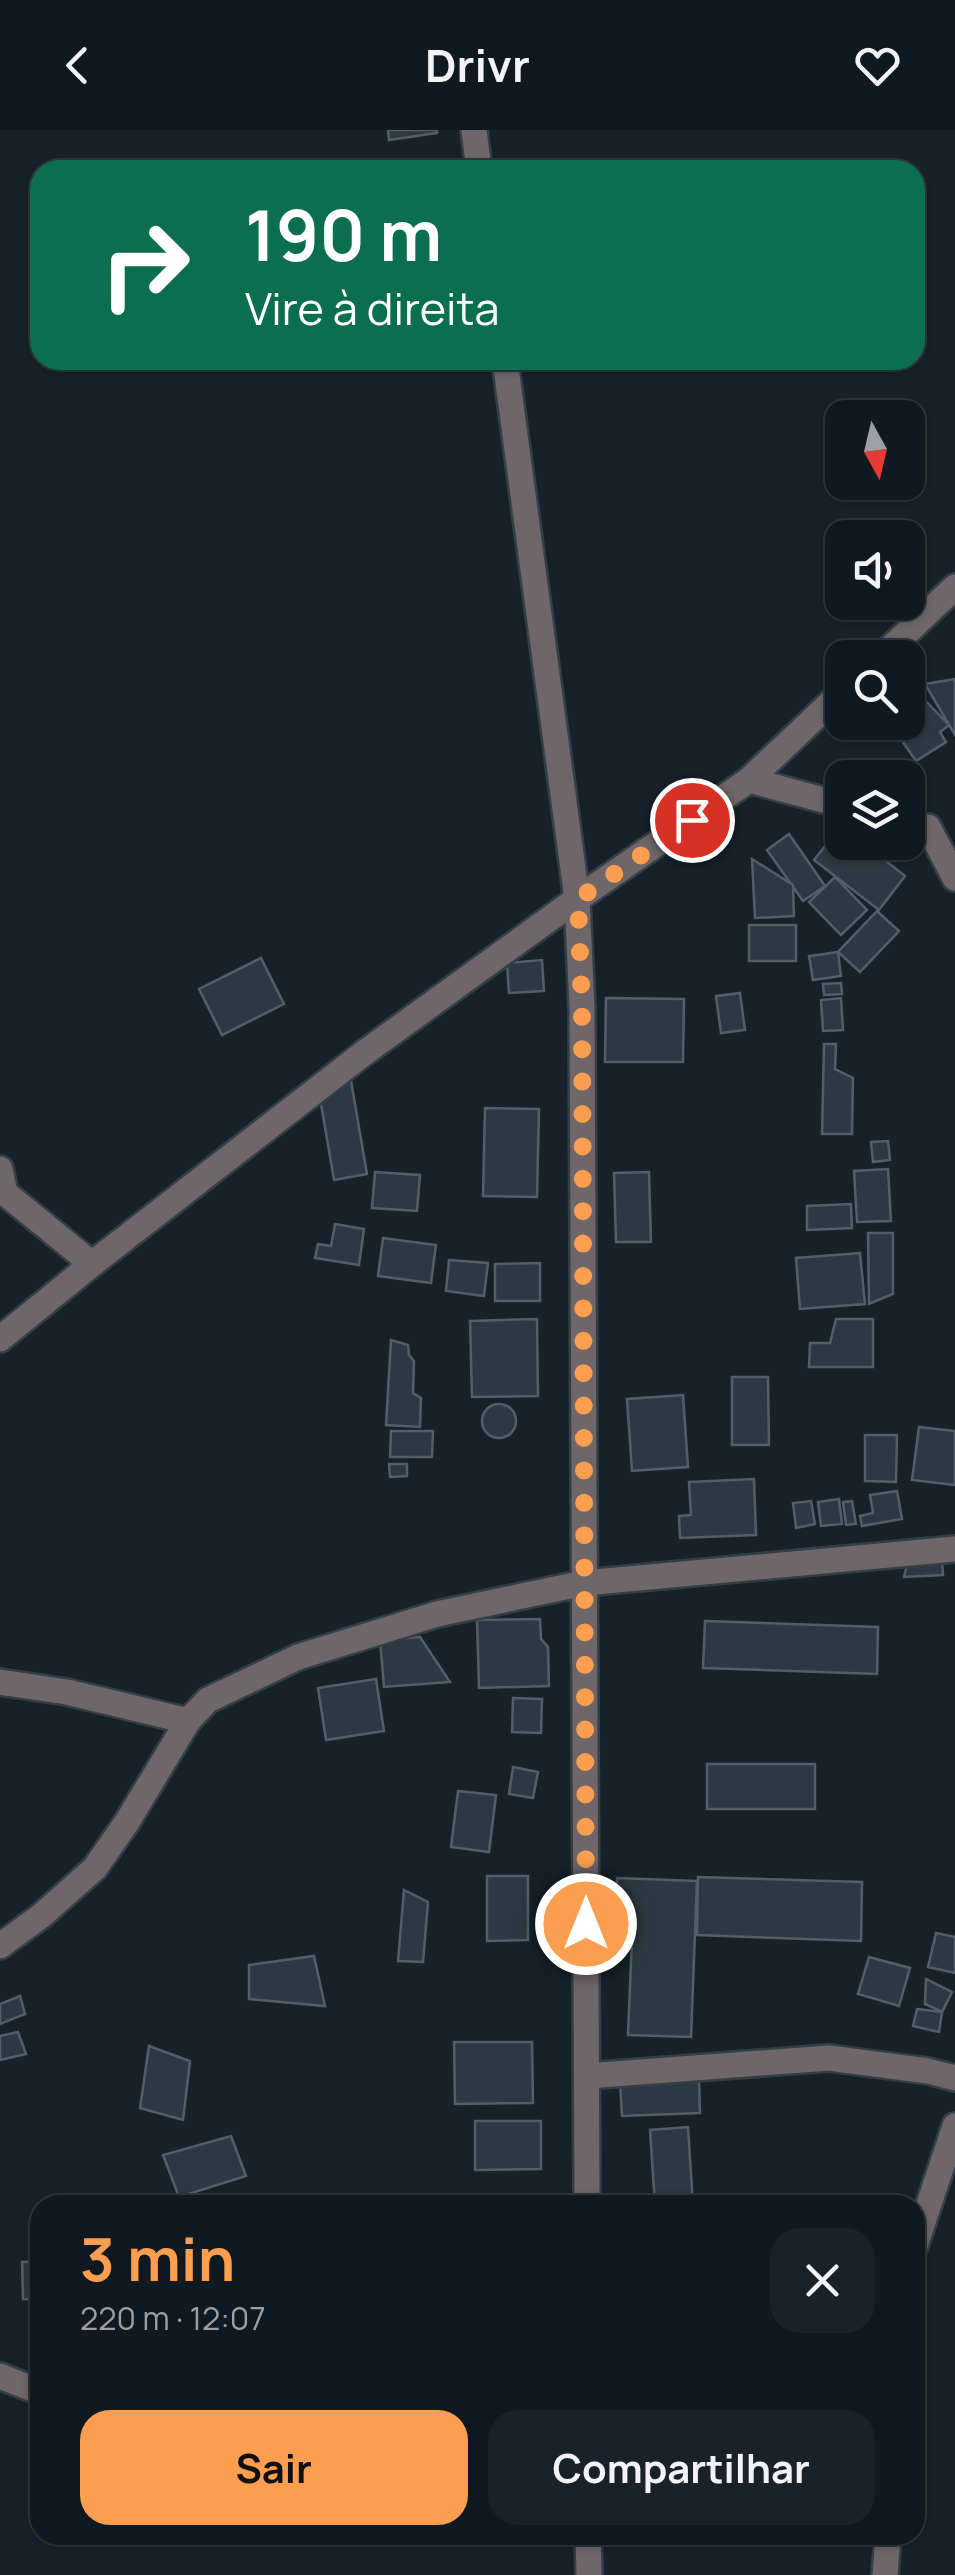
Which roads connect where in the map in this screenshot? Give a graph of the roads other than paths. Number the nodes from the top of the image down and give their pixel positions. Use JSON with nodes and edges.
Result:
{"nodes":[{"id":1,"x":474,"y":130,"type":"edge"},
{"id":2,"x":478,"y":160,"type":"edge"},
{"id":3,"x":506,"y":370,"type":"edge"},
{"id":4,"x":955,"y":587,"type":"edge"},
{"id":5,"x":899,"y":640,"type":"edge"},
{"id":6,"x":825,"y":708,"type":"edge"},
{"id":7,"x":749,"y":780,"type":"junction"},
{"id":8,"x":825,"y":800,"type":"edge"},
{"id":9,"x":925,"y":827,"type":"edge"},
{"id":10,"x":925,"y":835,"type":"edge"},
{"id":11,"x":955,"y":835,"type":"edge"},
{"id":12,"x":955,"y":878,"type":"edge"},
{"id":13,"x":578,"y":899,"type":"junction"},
{"id":14,"x":0,"y":1169,"type":"edge"},
{"id":15,"x":92,"y":1264,"type":"junction"},
{"id":16,"x":0,"y":1339,"type":"edge"},
{"id":17,"x":955,"y":1548,"type":"edge"},
{"id":18,"x":584,"y":1583,"type":"junction"},
{"id":19,"x":0,"y":1682,"type":"edge"},
{"id":20,"x":188,"y":1721,"type":"junction"},
{"id":21,"x":0,"y":1946,"type":"edge"},
{"id":22,"x":586,"y":2076,"type":"junction"},
{"id":23,"x":955,"y":2078,"type":"edge"},
{"id":24,"x":955,"y":2126,"type":"edge"},
{"id":25,"x":583,"y":2195,"type":"edge"},
{"id":26,"x":925,"y":2216,"type":"edge"},
{"id":27,"x":0,"y":2376,"type":"edge"},
{"id":28,"x":30,"y":2388,"type":"edge"},
{"id":29,"x":588,"y":2545,"type":"edge"},
{"id":30,"x":887,"y":2545,"type":"edge"},
{"id":31,"x":588,"y":2575,"type":"edge"},
{"id":32,"x":885,"y":2575,"type":"edge"}],
"edges":[{"from":1,"to":2,"type":"street"},
{"from":3,"to":13,"type":"street"},
{"from":4,"to":5,"type":"street"},
{"from":6,"to":7,"type":"street"},
{"from":7,"to":8,"type":"street"},
{"from":7,"to":13,"type":"street"},
{"from":9,"to":11,"type":"street"},
{"from":10,"to":12,"type":"street"},
{"from":13,"to":15,"type":"street"},
{"from":13,"to":18,"type":"street"},
{"from":14,"to":15,"type":"street"},
{"from":15,"to":16,"type":"street"},
{"from":17,"to":18,"type":"street"},
{"from":18,"to":20,"type":"street"},
{"from":18,"to":22,"type":"street"},
{"from":19,"to":20,"type":"street"},
{"from":20,"to":21,"type":"street"},
{"from":22,"to":23,"type":"street"},
{"from":22,"to":25,"type":"street"},
{"from":24,"to":26,"type":"street"},
{"from":27,"to":28,"type":"street"},
{"from":29,"to":31,"type":"street"},
{"from":30,"to":32,"type":"street"}]}
